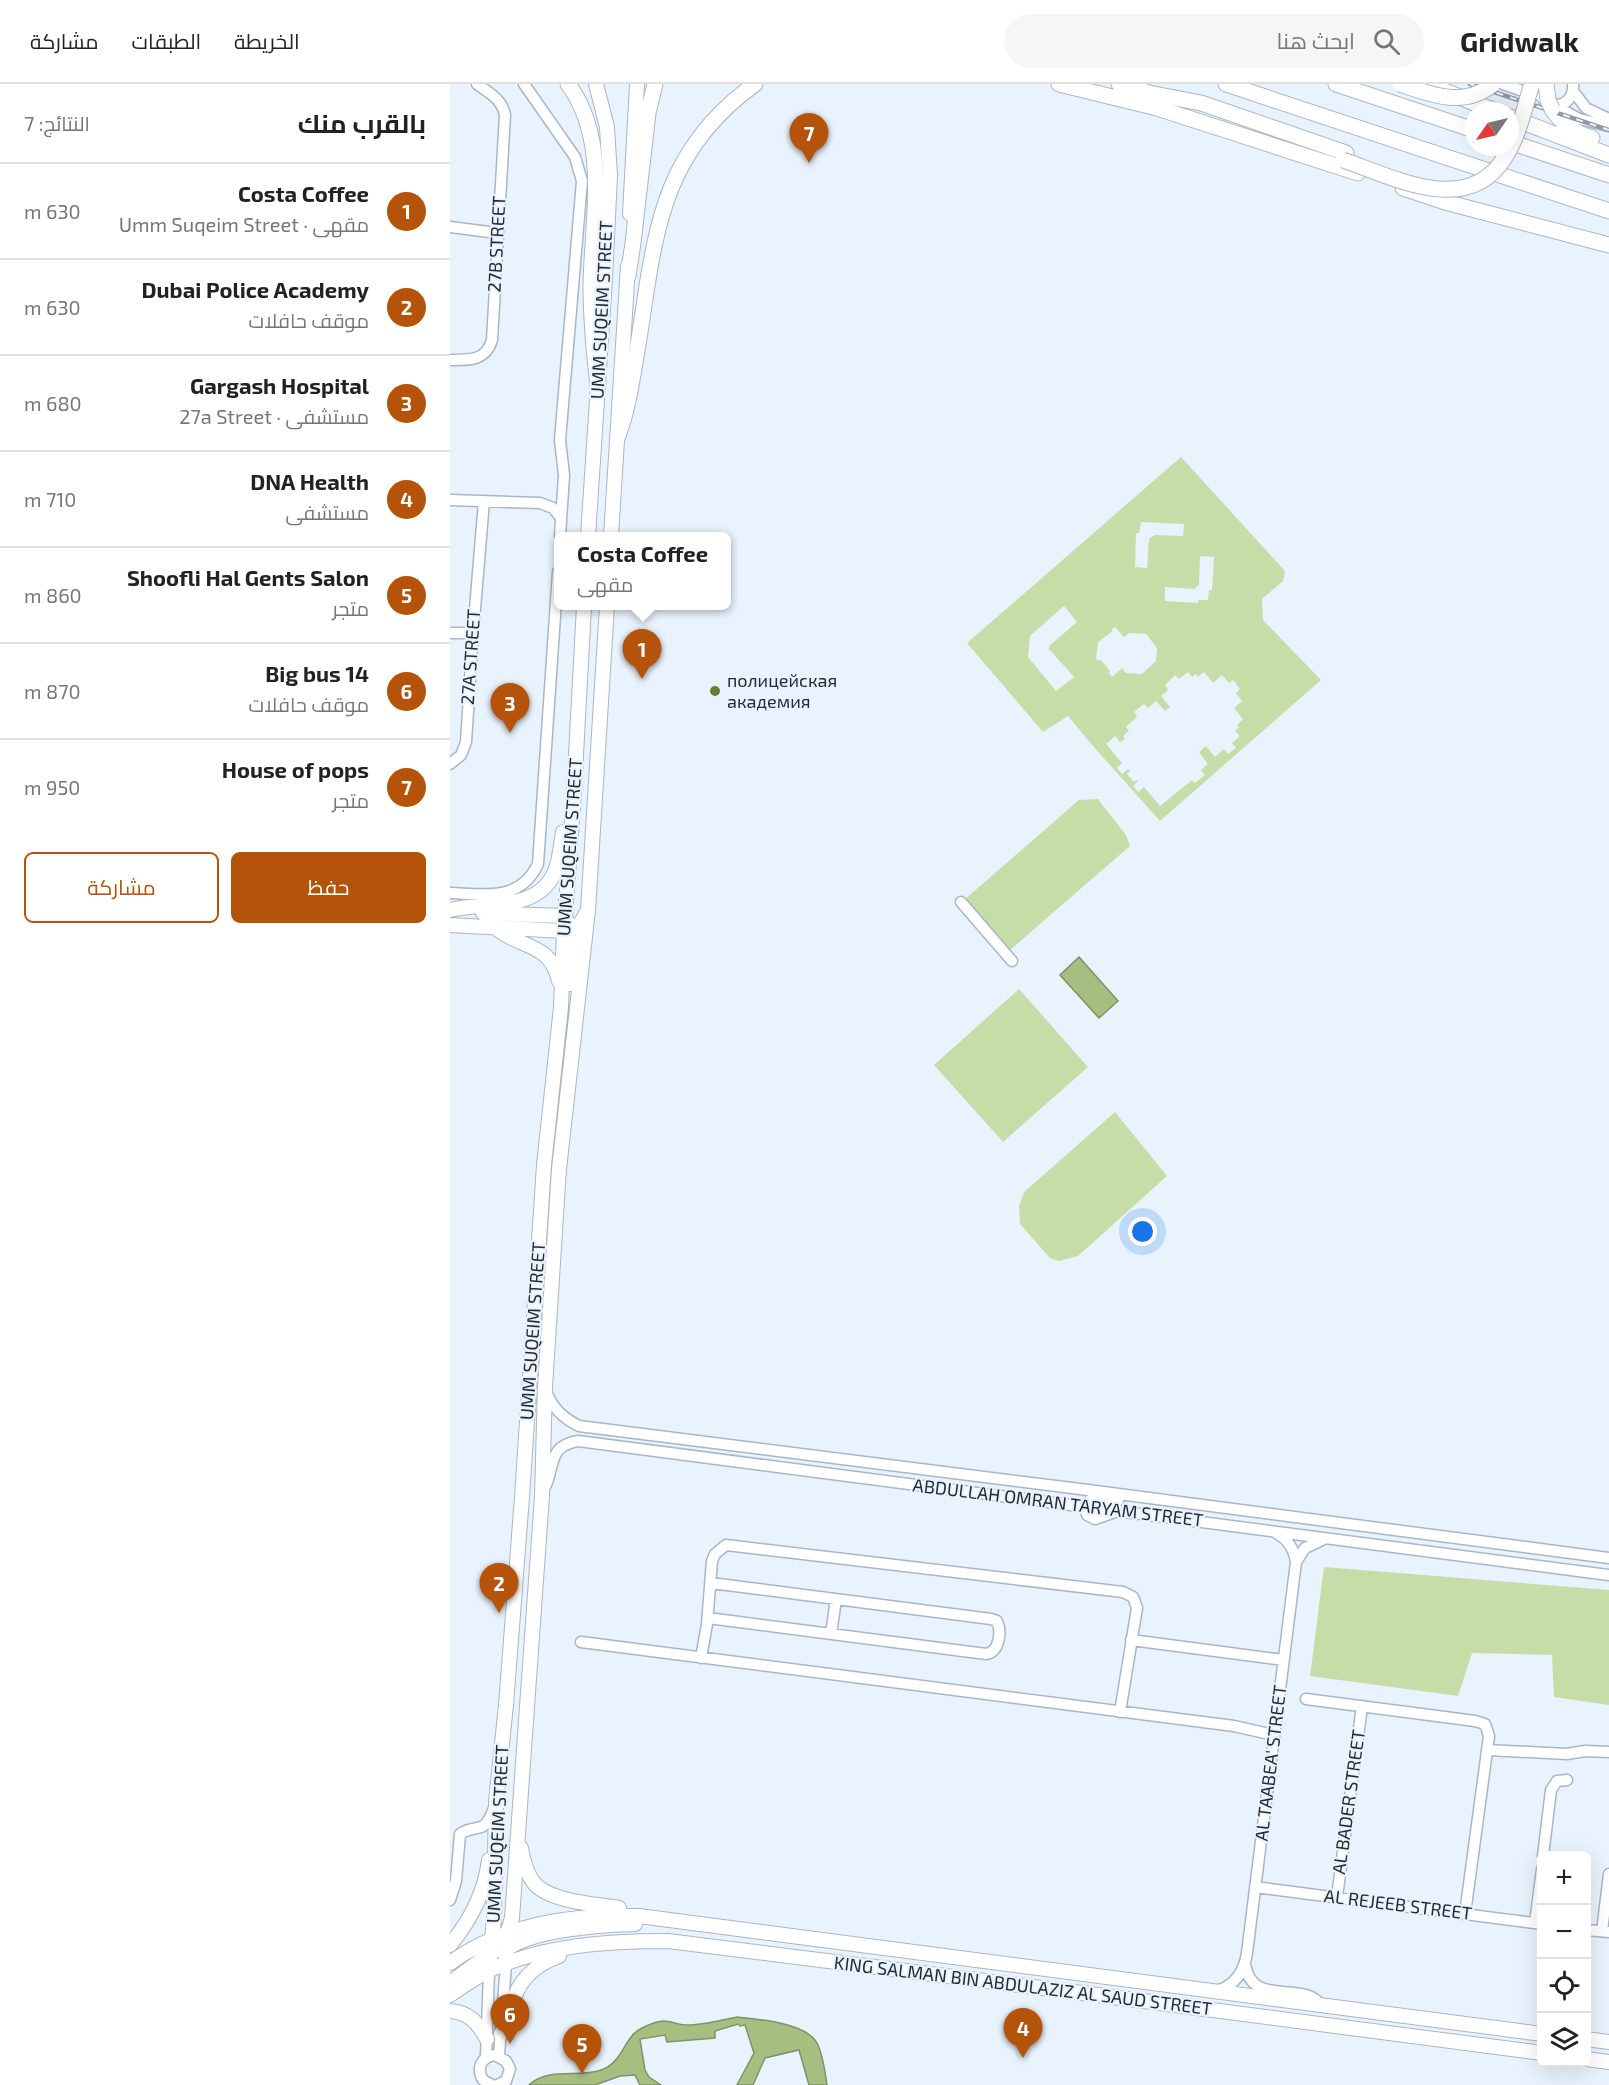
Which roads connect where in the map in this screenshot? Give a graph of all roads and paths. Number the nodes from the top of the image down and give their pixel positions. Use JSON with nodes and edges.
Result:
{"nodes":[{"id":1,"x":477,"y":84,"type":"edge"},
{"id":2,"x":524,"y":84,"type":"edge"},
{"id":3,"x":568,"y":84,"type":"edge"},
{"id":4,"x":596,"y":84,"type":"edge"},
{"id":5,"x":637,"y":84,"type":"edge"},
{"id":6,"x":655,"y":84,"type":"edge"},
{"id":7,"x":755,"y":84,"type":"edge"},
{"id":8,"x":1059,"y":84,"type":"edge"},
{"id":9,"x":1093,"y":84,"type":"edge"},
{"id":10,"x":1119,"y":84,"type":"edge"},
{"id":11,"x":1131,"y":84,"type":"edge"},
{"id":12,"x":1227,"y":84,"type":"edge"},
{"id":13,"x":1336,"y":84,"type":"edge"},
{"id":14,"x":1400,"y":84,"type":"edge"},
{"id":15,"x":1427,"y":84,"type":"edge"},
{"id":16,"x":1493,"y":84,"type":"edge"},
{"id":17,"x":1503,"y":84,"type":"edge"},
{"id":18,"x":1523,"y":84,"type":"edge"},
{"id":19,"x":1532,"y":84,"type":"edge"},
{"id":20,"x":1539,"y":84,"type":"edge"},
{"id":21,"x":1573,"y":88,"type":"edge"},
{"id":22,"x":1548,"y":99,"type":"edge"},
{"id":23,"x":1161,"y":102,"type":"junction"},
{"id":24,"x":1472,"y":102,"type":"edge"},
{"id":25,"x":1517,"y":102,"type":"edge"},
{"id":26,"x":1609,"y":119,"type":"edge"},
{"id":27,"x":1519,"y":120,"type":"edge"},
{"id":28,"x":1609,"y":126,"type":"edge"},
{"id":29,"x":1465,"y":127,"type":"edge"},
{"id":30,"x":1609,"y":144,"type":"edge"},
{"id":31,"x":1519,"y":145,"type":"edge"},
{"id":32,"x":1609,"y":155,"type":"edge"},
{"id":33,"x":1344,"y":156,"type":"junction"},
{"id":34,"x":1496,"y":156,"type":"edge"},
{"id":35,"x":1609,"y":175,"type":"edge"},
{"id":36,"x":1609,"y":211,"type":"edge"},
{"id":37,"x":451,"y":227,"type":"edge"},
{"id":38,"x":497,"y":228,"type":"junction"},
{"id":39,"x":1609,"y":244,"type":"edge"},
{"id":40,"x":628,"y":276,"type":"junction"},
{"id":41,"x":450,"y":360,"type":"edge"},
{"id":42,"x":598,"y":385,"type":"junction"},
{"id":43,"x":618,"y":436,"type":"junction"},
{"id":44,"x":564,"y":488,"type":"junction"},
{"id":45,"x":450,"y":500,"type":"edge"},
{"id":46,"x":481,"y":501,"type":"junction"},
{"id":47,"x":540,"y":503,"type":"junction"},
{"id":48,"x":561,"y":518,"type":"junction"},
{"id":49,"x":560,"y":532,"type":"edge"},
{"id":50,"x":588,"y":532,"type":"edge"},
{"id":51,"x":611,"y":532,"type":"edge"},
{"id":52,"x":555,"y":610,"type":"edge"},
{"id":53,"x":584,"y":610,"type":"edge"},
{"id":54,"x":607,"y":610,"type":"edge"},
{"id":55,"x":450,"y":633,"type":"edge"},
{"id":56,"x":472,"y":637,"type":"junction"},
{"id":57,"x":450,"y":639,"type":"edge"},
{"id":58,"x":450,"y":764,"type":"edge"},
{"id":59,"x":574,"y":792,"type":"junction"},
{"id":60,"x":573,"y":808,"type":"junction"},
{"id":61,"x":450,"y":893,"type":"edge"},
{"id":62,"x":961,"y":902,"type":"dead end"},
{"id":63,"x":588,"y":910,"type":"junction"},
{"id":64,"x":450,"y":911,"type":"edge"},
{"id":65,"x":450,"y":925,"type":"edge"},
{"id":66,"x":495,"y":927,"type":"junction"},
{"id":67,"x":567,"y":931,"type":"junction"},
{"id":68,"x":1012,"y":961,"type":"dead end"},
{"id":69,"x":561,"y":1006,"type":"junction"},
{"id":70,"x":572,"y":1052,"type":"junction"},
{"id":71,"x":545,"y":1387,"type":"junction"},
{"id":72,"x":542,"y":1496,"type":"junction"},
{"id":73,"x":1196,"y":1505,"type":"junction"},
{"id":74,"x":1084,"y":1506,"type":"junction"},
{"id":75,"x":1273,"y":1531,"type":"junction"},
{"id":76,"x":1327,"y":1539,"type":"junction"},
{"id":77,"x":1609,"y":1558,"type":"edge"},
{"id":78,"x":1296,"y":1562,"type":"junction"},
{"id":79,"x":1609,"y":1575,"type":"edge"},
{"id":80,"x":711,"y":1582,"type":"junction"},
{"id":81,"x":836,"y":1599,"type":"junction"},
{"id":82,"x":708,"y":1621,"type":"junction"},
{"id":83,"x":831,"y":1634,"type":"junction"},
{"id":84,"x":1131,"y":1640,"type":"junction"},
{"id":85,"x":581,"y":1642,"type":"dead end"},
{"id":86,"x":705,"y":1658,"type":"junction"},
{"id":87,"x":1284,"y":1660,"type":"junction"},
{"id":88,"x":1306,"y":1699,"type":"dead end"},
{"id":89,"x":1362,"y":1706,"type":"junction"},
{"id":90,"x":1124,"y":1712,"type":"junction"},
{"id":91,"x":1275,"y":1732,"type":"junction"},
{"id":92,"x":1487,"y":1750,"type":"junction"},
{"id":93,"x":1609,"y":1752,"type":"edge"},
{"id":94,"x":1567,"y":1780,"type":"dead end"},
{"id":95,"x":496,"y":1802,"type":"junction"},
{"id":96,"x":518,"y":1831,"type":"junction"},
{"id":97,"x":1544,"y":1851,"type":"edge"},
{"id":98,"x":1609,"y":1874,"type":"edge"},
{"id":99,"x":1255,"y":1887,"type":"junction"},
{"id":100,"x":1337,"y":1897,"type":"junction"},
{"id":101,"x":450,"y":1900,"type":"edge"},
{"id":102,"x":1465,"y":1914,"type":"junction"},
{"id":103,"x":1537,"y":1923,"type":"edge"},
{"id":104,"x":706,"y":1924,"type":"junction"},
{"id":105,"x":1605,"y":1932,"type":"edge"},
{"id":106,"x":492,"y":1939,"type":"junction"},
{"id":107,"x":509,"y":1942,"type":"junction"},
{"id":108,"x":450,"y":1945,"type":"edge"},
{"id":109,"x":590,"y":1945,"type":"junction"},
{"id":110,"x":557,"y":1949,"type":"junction"},
{"id":111,"x":889,"y":1949,"type":"junction"},
{"id":112,"x":464,"y":1953,"type":"junction"},
{"id":113,"x":490,"y":1954,"type":"junction"},
{"id":114,"x":450,"y":1963,"type":"edge"},
{"id":115,"x":506,"y":1964,"type":"junction"},
{"id":116,"x":1245,"y":1964,"type":"junction"},
{"id":117,"x":472,"y":1966,"type":"junction"},
{"id":118,"x":489,"y":1971,"type":"junction"},
{"id":119,"x":918,"y":1973,"type":"junction"},
{"id":120,"x":450,"y":1983,"type":"edge"},
{"id":121,"x":1215,"y":1991,"type":"junction"},
{"id":122,"x":450,"y":1995,"type":"edge"},
{"id":123,"x":1321,"y":2005,"type":"junction"},
{"id":124,"x":450,"y":2011,"type":"edge"},
{"id":125,"x":1537,"y":2033,"type":"edge"},
{"id":126,"x":501,"y":2034,"type":"junction"},
{"id":127,"x":487,"y":2039,"type":"junction"},
{"id":128,"x":1591,"y":2040,"type":"edge"},
{"id":129,"x":1609,"y":2042,"type":"edge"},
{"id":130,"x":1537,"y":2052,"type":"edge"},
{"id":131,"x":499,"y":2055,"type":"junction"},
{"id":132,"x":486,"y":2057,"type":"junction"},
{"id":133,"x":1591,"y":2060,"type":"edge"},
{"id":134,"x":1609,"y":2062,"type":"edge"},
{"id":135,"x":494,"y":2085,"type":"edge"}],
"edges":[{"from":1,"to":38,"type":"street","name":"27B STREET"},
{"from":2,"to":44,"type":"street"},
{"from":3,"to":42,"type":"highway"},
{"from":4,"to":42,"type":"main road","name":"UMM SUQEIM STREET"},
{"from":5,"to":40,"type":"main road","name":"UMM SUQEIM STREET"},
{"from":6,"to":40,"type":"highway"},
{"from":7,"to":43,"type":"highway"},
{"from":8,"to":23,"type":"highway"},
{"from":9,"to":23,"type":"highway"},
{"from":10,"to":23,"type":"highway"},
{"from":11,"to":23,"type":"highway"},
{"from":12,"to":36,"type":"highway"},
{"from":13,"to":29,"type":"highway"},
{"from":14,"to":16,"type":"highway","bridge":true},
{"from":15,"to":24,"type":"highway"},
{"from":17,"to":22,"type":"street"},
{"from":18,"to":25,"type":"highway"},
{"from":19,"to":33,"type":"highway","bridge":true},
{"from":20,"to":22,"type":"street"},
{"from":21,"to":22,"type":"street"},
{"from":21,"to":26,"type":"street"},
{"from":22,"to":28,"type":"street"},
{"from":22,"to":30,"type":"highway"},
{"from":23,"to":33,"type":"highway"},
{"from":23,"to":39,"type":"highway"},
{"from":27,"to":32,"type":"highway"},
{"from":31,"to":35,"type":"highway"},
{"from":33,"to":34,"type":"highway"},
{"from":37,"to":38,"type":"street"},
{"from":38,"to":41,"type":"street","name":"27B STREET"},
{"from":40,"to":43,"type":"main road","name":"UMM SUQEIM STREET"},
{"from":42,"to":50,"type":"main road","name":"UMM SUQEIM STREET"},
{"from":43,"to":51,"type":"main road","name":"UMM SUQEIM STREET"},
{"from":44,"to":47,"type":"street"},
{"from":44,"to":48,"type":"street"},
{"from":45,"to":46,"type":"street"},
{"from":46,"to":47,"type":"street"},
{"from":46,"to":56,"type":"street","name":"27A STREET"},
{"from":47,"to":48,"type":"street"},
{"from":48,"to":49,"type":"street"},
{"from":52,"to":61,"type":"street"},
{"from":53,"to":59,"type":"main road","name":"UMM SUQEIM STREET"},
{"from":54,"to":63,"type":"main road","name":"UMM SUQEIM STREET"},
{"from":55,"to":56,"type":"street"},
{"from":56,"to":57,"type":"street"},
{"from":56,"to":58,"type":"street","name":"27A STREET"},
{"from":59,"to":60,"type":"main road","name":"UMM SUQEIM STREET"},
{"from":59,"to":63,"type":"main road"},
{"from":60,"to":64,"type":"main road"},
{"from":60,"to":67,"type":"main road","name":"UMM SUQEIM STREET"},
{"from":62,"to":68,"type":"street"},
{"from":63,"to":67,"type":"main road"},
{"from":63,"to":70,"type":"main road","name":"UMM SUQEIM STREET"},
{"from":64,"to":67,"type":"main road"},
{"from":65,"to":66,"type":"main road"},
{"from":66,"to":67,"type":"main road"},
{"from":66,"to":69,"type":"main road"},
{"from":67,"to":69,"type":"main road","name":"UMM SUQEIM STREET"},
{"from":67,"to":70,"type":"main road"},
{"from":69,"to":95,"type":"main road","name":"UMM SUQEIM STREET"},
{"from":70,"to":71,"type":"main road","name":"UMM SUQEIM STREET"},
{"from":71,"to":72,"type":"main road","name":"UMM SUQEIM STREET"},
{"from":71,"to":73,"type":"street","name":"ABDULLAH OMRAN TARYAM STREET"},
{"from":72,"to":74,"type":"street","name":"ABDULLAH OMRAN TARYAM STREET"},
{"from":72,"to":96,"type":"main road","name":"UMM SUQEIM STREET"},
{"from":73,"to":74,"type":"street"},
{"from":73,"to":77,"type":"street","name":"ABDULLAH OMRAN TARYAM STREET"},
{"from":74,"to":75,"type":"street","name":"ABDULLAH OMRAN TARYAM STREET"},
{"from":75,"to":76,"type":"street","name":"ABDULLAH OMRAN TARYAM STREET"},
{"from":75,"to":78,"type":"street"},
{"from":76,"to":78,"type":"street"},
{"from":76,"to":79,"type":"street","name":"ABDULLAH OMRAN TARYAM STREET"},
{"from":78,"to":87,"type":"street","name":"AL TAABEA' STREET"},
{"from":80,"to":81,"type":"street"},
{"from":80,"to":82,"type":"street"},
{"from":80,"to":84,"type":"street"},
{"from":81,"to":83,"type":"street"},
{"from":81,"to":83,"type":"street"},
{"from":82,"to":83,"type":"street"},
{"from":82,"to":86,"type":"street"},
{"from":84,"to":87,"type":"street"},
{"from":84,"to":90,"type":"street"},
{"from":85,"to":86,"type":"street"},
{"from":86,"to":90,"type":"street"},
{"from":87,"to":91,"type":"street","name":"AL TAABEA' STREET"},
{"from":88,"to":89,"type":"street"},
{"from":89,"to":92,"type":"street"},
{"from":89,"to":100,"type":"street","name":"AL BADER STREET"},
{"from":90,"to":91,"type":"street"},
{"from":91,"to":99,"type":"street","name":"AL TAABEA' STREET"},
{"from":92,"to":93,"type":"street"},
{"from":92,"to":102,"type":"street"},
{"from":94,"to":97,"type":"street"},
{"from":95,"to":101,"type":"street"},
{"from":95,"to":106,"type":"main road","name":"UMM SUQEIM STREET"},
{"from":95,"to":107,"type":"main road"},
{"from":95,"to":108,"type":"main road"},
{"from":96,"to":104,"type":"main road"},
{"from":96,"to":107,"type":"main road","name":"UMM SUQEIM STREET"},
{"from":98,"to":105,"type":"street"},
{"from":99,"to":100,"type":"street","name":"AL REJEEB STREET"},
{"from":99,"to":116,"type":"street","name":"AL TAABEA' STREET"},
{"from":100,"to":102,"type":"street","name":"AL REJEEB STREET"},
{"from":102,"to":103,"type":"street","name":"AL REJEEB STREET"},
{"from":104,"to":107,"type":"main road"},
{"from":104,"to":111,"type":"main road","name":"KING SALMAN BIN ABDULAZIZ AL SAUD STREET"},
{"from":106,"to":107,"type":"main road"},
{"from":106,"to":112,"type":"main road"},
{"from":106,"to":113,"type":"main road","name":"UMM SUQEIM STREET"},
{"from":107,"to":110,"type":"main road"},
{"from":107,"to":113,"type":"main road"},
{"from":107,"to":115,"type":"main road","name":"UMM SUQEIM STREET"},
{"from":107,"to":118,"type":"main road"},
{"from":109,"to":110,"type":"main road","name":"KING SALMAN BIN ABDULAZIZ AL SAUD STREET"},
{"from":109,"to":119,"type":"main road","name":"KING SALMAN BIN ABDULAZIZ AL SAUD STREET"},
{"from":109,"to":126,"type":"main road"},
{"from":110,"to":115,"type":"main road","name":"KING SALMAN BIN ABDULAZIZ AL SAUD STREET"},
{"from":111,"to":119,"type":"main road"},
{"from":111,"to":121,"type":"main road","name":"KING SALMAN BIN ABDULAZIZ AL SAUD STREET"},
{"from":112,"to":114,"type":"main road"},
{"from":112,"to":117,"type":"main road"},
{"from":113,"to":117,"type":"main road"},
{"from":113,"to":118,"type":"main road","name":"UMM SUQEIM STREET"},
{"from":115,"to":118,"type":"main road","name":"KING SALMAN BIN ABDULAZIZ AL SAUD STREET"},
{"from":115,"to":126,"type":"street","name":"UMM SUQEIM STREET"},
{"from":116,"to":121,"type":"street"},
{"from":116,"to":123,"type":"street"},
{"from":117,"to":120,"type":"main road"},
{"from":118,"to":122,"type":"main road"},
{"from":118,"to":127,"type":"street","name":"UMM SUQEIM STREET"},
{"from":119,"to":130,"type":"main road","name":"KING SALMAN BIN ABDULAZIZ AL SAUD STREET"},
{"from":121,"to":123,"type":"main road","name":"KING SALMAN BIN ABDULAZIZ AL SAUD STREET"},
{"from":123,"to":125,"type":"main road","name":"KING SALMAN BIN ABDULAZIZ AL SAUD STREET"},
{"from":124,"to":127,"type":"main road"},
{"from":126,"to":131,"type":"street","name":"UMM SUQEIM STREET"},
{"from":127,"to":132,"type":"street","name":"UMM SUQEIM STREET"},
{"from":128,"to":129,"type":"main road"},
{"from":131,"to":132,"type":"street"},
{"from":131,"to":135,"type":"street"},
{"from":132,"to":135,"type":"street"},
{"from":133,"to":134,"type":"main road"}]}
